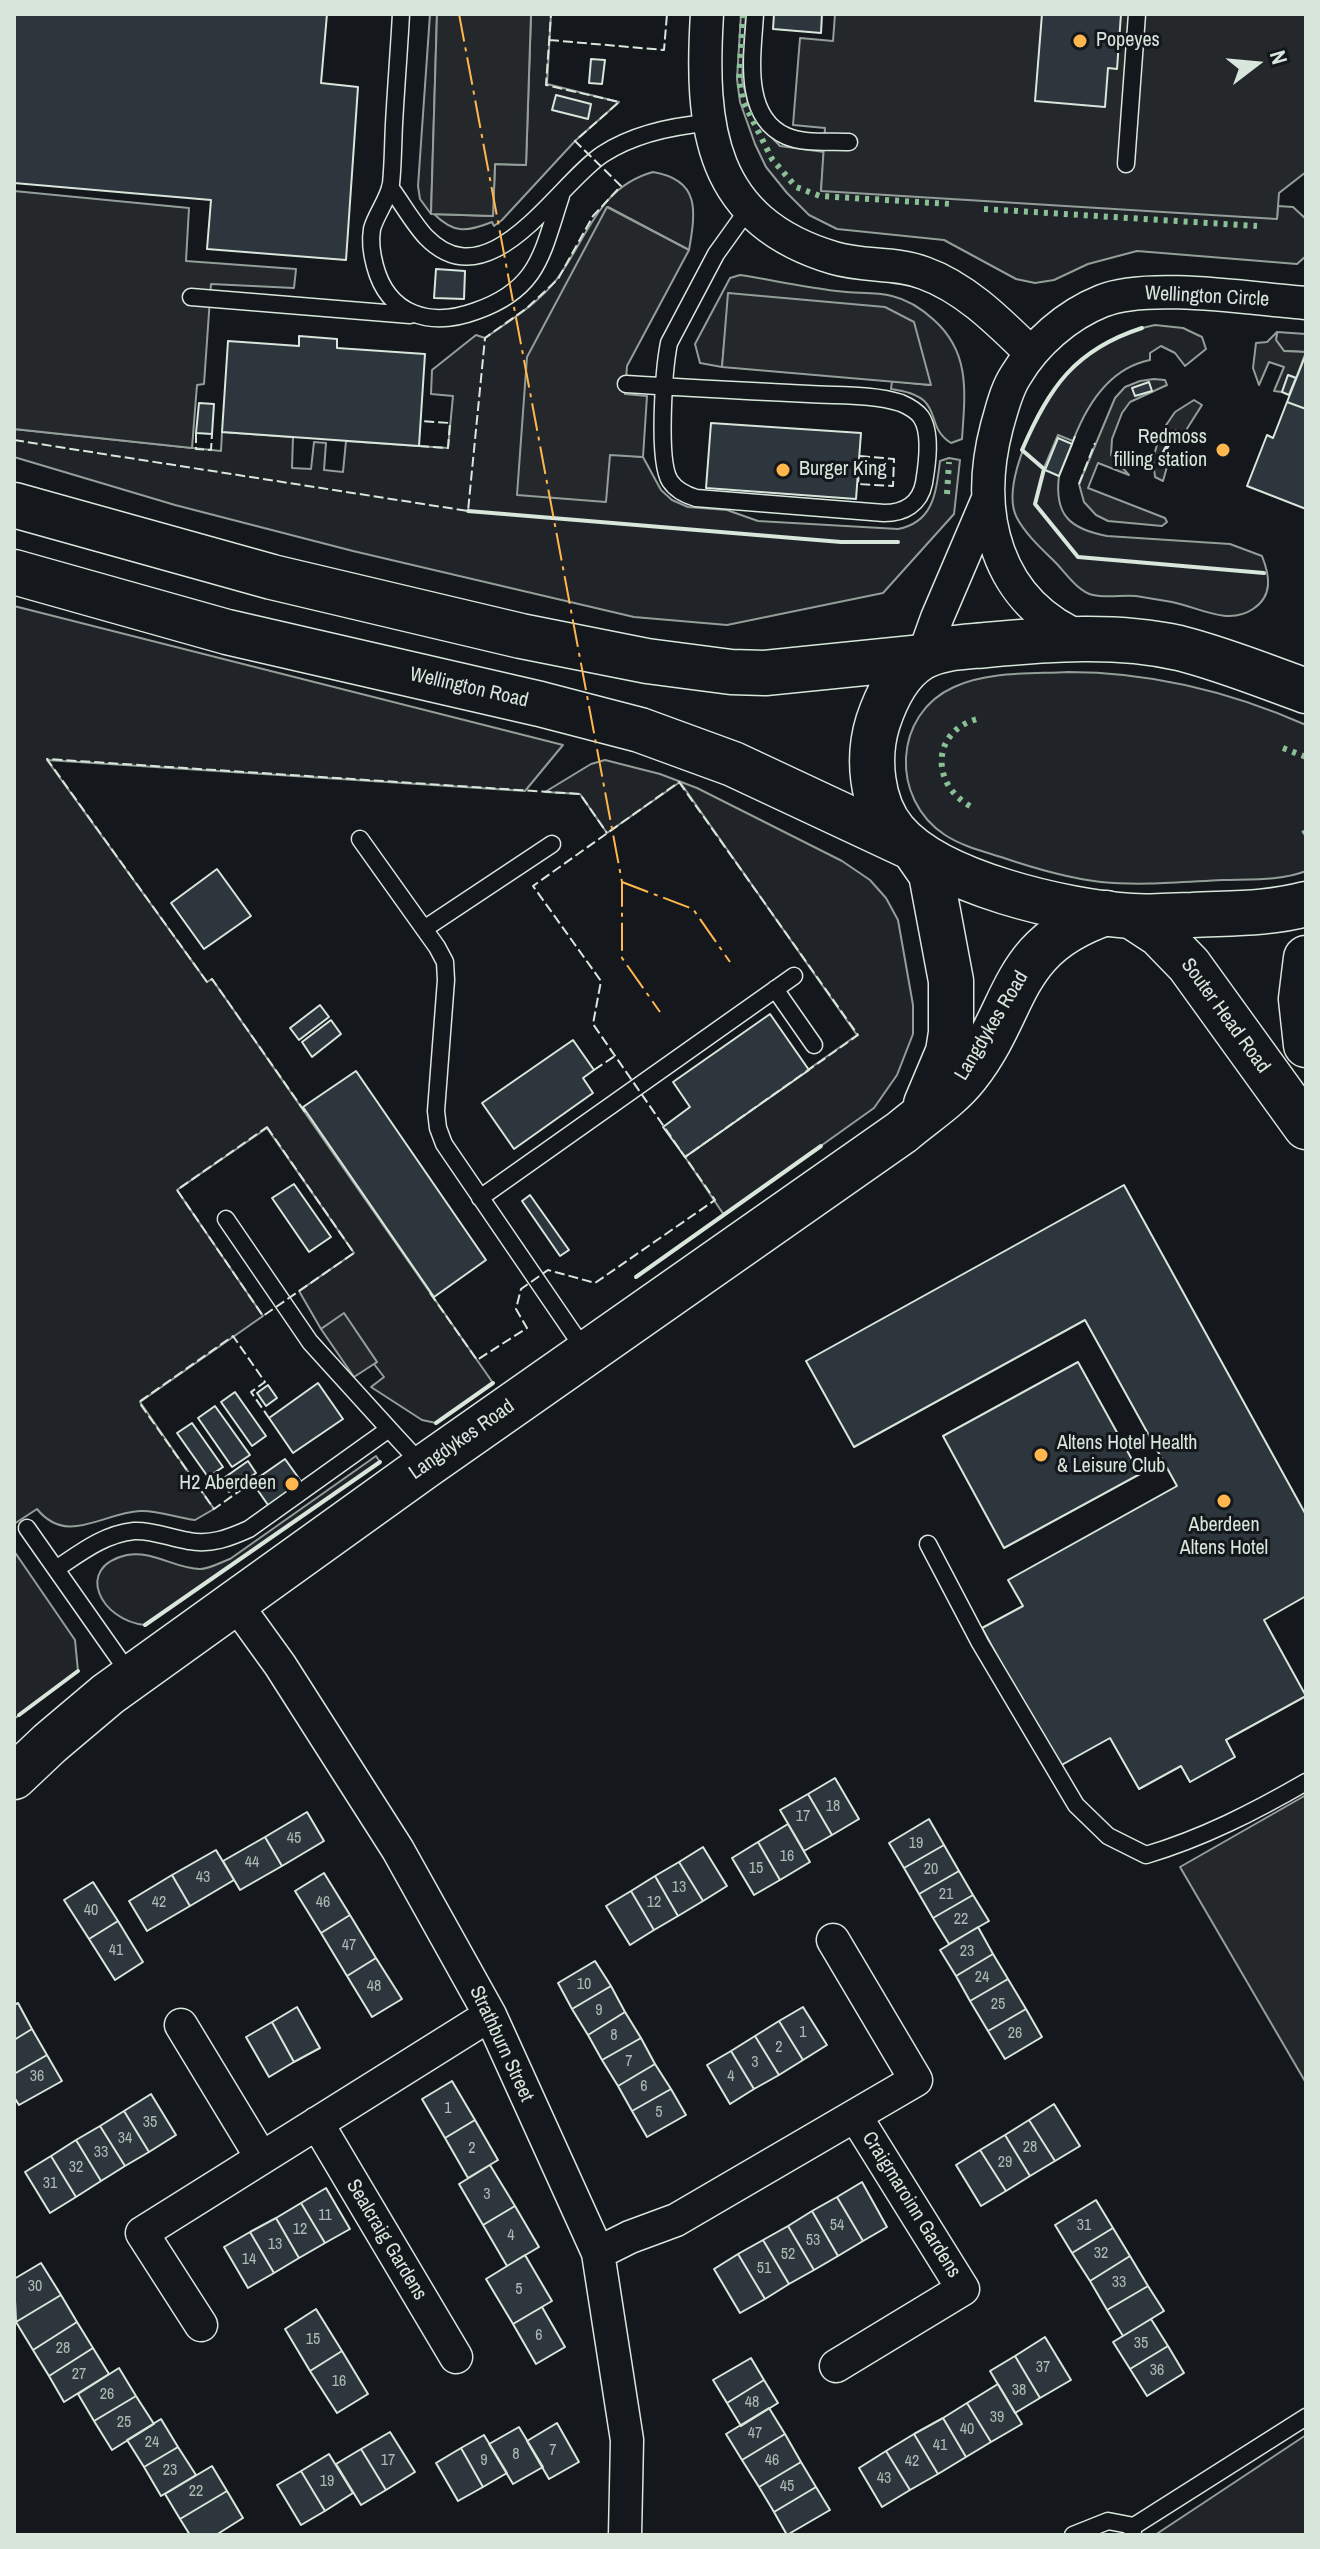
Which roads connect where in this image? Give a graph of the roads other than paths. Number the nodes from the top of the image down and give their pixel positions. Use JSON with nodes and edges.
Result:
{"nodes":[{"id":1,"x":401,"y":14,"type":"edge"},
{"id":2,"x":707,"y":14,"type":"edge"},
{"id":3,"x":755,"y":14,"type":"edge"},
{"id":4,"x":1137,"y":14,"type":"edge"},
{"id":5,"x":708,"y":123,"type":"junction"},
{"id":6,"x":849,"y":142,"type":"dead end"},
{"id":7,"x":1126,"y":164,"type":"dead end"},
{"id":8,"x":390,"y":187,"type":"junction"},
{"id":9,"x":561,"y":196,"type":"junction"},
{"id":10,"x":749,"y":208,"type":"junction"},
{"id":11,"x":191,"y":297,"type":"dead end"},
{"id":12,"x":1306,"y":303,"type":"edge"},
{"id":13,"x":432,"y":317,"type":"junction"},
{"id":14,"x":1031,"y":353,"type":"junction"},
{"id":15,"x":626,"y":384,"type":"dead end"},
{"id":16,"x":665,"y":387,"type":"junction"},
{"id":17,"x":987,"y":501,"type":"junction"},
{"id":18,"x":14,"y":505,"type":"edge"},
{"id":19,"x":14,"y":572,"type":"edge"},
{"id":20,"x":1088,"y":640,"type":"junction"},
{"id":21,"x":923,"y":657,"type":"junction"},
{"id":22,"x":1306,"y":691,"type":"edge"},
{"id":23,"x":360,"y":839,"type":"dead end"},
{"id":24,"x":552,"y":844,"type":"dead end"},
{"id":25,"x":912,"y":848,"type":"junction"},
{"id":26,"x":1306,"y":904,"type":"edge"},
{"id":27,"x":1120,"y":915,"type":"junction"},
{"id":28,"x":424,"y":929,"type":"junction"},
{"id":29,"x":1306,"y":958,"type":"edge"},
{"id":30,"x":794,"y":976,"type":"dead end"},
{"id":31,"x":775,"y":989,"type":"junction"},
{"id":32,"x":814,"y":1045,"type":"dead end"},
{"id":33,"x":1306,"y":1045,"type":"edge"},
{"id":34,"x":920,"y":1117,"type":"junction"},
{"id":35,"x":1306,"y":1127,"type":"edge"},
{"id":36,"x":480,"y":1198,"type":"junction"},
{"id":37,"x":226,"y":1219,"type":"dead end"},
{"id":38,"x":587,"y":1354,"type":"junction"},
{"id":39,"x":389,"y":1429,"type":"junction"},
{"id":40,"x":424,"y":1467,"type":"junction"},
{"id":41,"x":27,"y":1528,"type":"dead end"},
{"id":42,"x":928,"y":1544,"type":"dead end"},
{"id":43,"x":56,"y":1569,"type":"junction"},
{"id":44,"x":236,"y":1604,"type":"junction"},
{"id":45,"x":132,"y":1677,"type":"junction"},
{"id":46,"x":14,"y":1777,"type":"edge"},
{"id":47,"x":1306,"y":1782,"type":"edge"},
{"id":48,"x":833,"y":1940,"type":"dead end"},
{"id":49,"x":490,"y":2015,"type":"junction"},
{"id":50,"x":181,"y":2025,"type":"dead end"},
{"id":51,"x":856,"y":2117,"type":"junction"},
{"id":52,"x":317,"y":2123,"type":"junction"},
{"id":53,"x":261,"y":2157,"type":"junction"},
{"id":54,"x":598,"y":2253,"type":"junction"},
{"id":55,"x":201,"y":2325,"type":"dead end"},
{"id":56,"x":456,"y":2357,"type":"dead end"},
{"id":57,"x":836,"y":2366,"type":"dead end"},
{"id":58,"x":1306,"y":2417,"type":"edge"},
{"id":59,"x":1133,"y":2531,"type":"edge"},
{"id":60,"x":625,"y":2535,"type":"edge"},
{"id":61,"x":1073,"y":2535,"type":"edge"}],
"edges":[{"from":1,"to":8,"type":"lane"},
{"from":2,"to":5,"type":"street"},
{"from":3,"to":6,"type":"lane"},
{"from":4,"to":7,"type":"lane"},
{"from":5,"to":9,"type":"lane"},
{"from":5,"to":10,"type":"street"},
{"from":8,"to":9,"type":"lane"},
{"from":8,"to":13,"type":"lane"},
{"from":9,"to":13,"type":"lane"},
{"from":10,"to":14,"type":"street"},
{"from":10,"to":16,"type":"lane"},
{"from":11,"to":13,"type":"lane"},
{"from":12,"to":14,"type":"street","name":"Wellington Circle"},
{"from":14,"to":17,"type":"street","name":"Wellington Circle"},
{"from":15,"to":16,"type":"lane"},
{"from":16,"to":16,"type":"lane"},
{"from":17,"to":20,"type":"street","name":"Wellington Circle"},
{"from":17,"to":21,"type":"street","name":"Wellington Circle"},
{"from":18,"to":21,"type":"main road"},
{"from":19,"to":25,"type":"main road","name":"Wellington Road"},
{"from":20,"to":21,"type":"main road"},
{"from":20,"to":22,"type":"main road"},
{"from":21,"to":25,"type":"main road","name":"Langdykes Road"},
{"from":23,"to":28,"type":"lane"},
{"from":24,"to":28,"type":"lane"},
{"from":25,"to":27,"type":"main road","name":"Wellington Road"},
{"from":25,"to":34,"type":"main road","name":"Langdykes Road"},
{"from":26,"to":27,"type":"main road"},
{"from":27,"to":34,"type":"main road","name":"Langdykes Road"},
{"from":27,"to":35,"type":"main road","name":"Souter Head Road"},
{"from":28,"to":36,"type":"lane"},
{"from":29,"to":33,"type":"main road"},
{"from":30,"to":31,"type":"lane"},
{"from":31,"to":32,"type":"lane"},
{"from":31,"to":36,"type":"lane"},
{"from":34,"to":38,"type":"main road","name":"Langdykes Road"},
{"from":36,"to":38,"type":"lane"},
{"from":37,"to":39,"type":"lane"},
{"from":38,"to":40,"type":"main road","name":"Langdykes Road"},
{"from":39,"to":40,"type":"lane"},
{"from":39,"to":43,"type":"lane"},
{"from":40,"to":44,"type":"main road","name":"Langdykes Road"},
{"from":41,"to":43,"type":"lane"},
{"from":42,"to":47,"type":"lane"},
{"from":43,"to":45,"type":"lane"},
{"from":44,"to":45,"type":"main road","name":"Langdykes Road"},
{"from":44,"to":49,"type":"street","name":"Strathburn Street"},
{"from":45,"to":46,"type":"main road","name":"Langdykes Road"},
{"from":48,"to":51,"type":"street","name":"Craigmaroinn Gardens"},
{"from":49,"to":52,"type":"street"},
{"from":49,"to":54,"type":"street","name":"Strathburn Street"},
{"from":50,"to":53,"type":"street"},
{"from":51,"to":54,"type":"street","name":"Craigmaroinn Gardens"},
{"from":51,"to":57,"type":"street","name":"Craigmaroinn Gardens"},
{"from":52,"to":53,"type":"street"},
{"from":52,"to":56,"type":"street","name":"Sealcraig Gardens"},
{"from":53,"to":55,"type":"street"},
{"from":54,"to":60,"type":"street","name":"Strathburn Street"},
{"from":58,"to":59,"type":"lane"},
{"from":59,"to":61,"type":"lane"}]}
